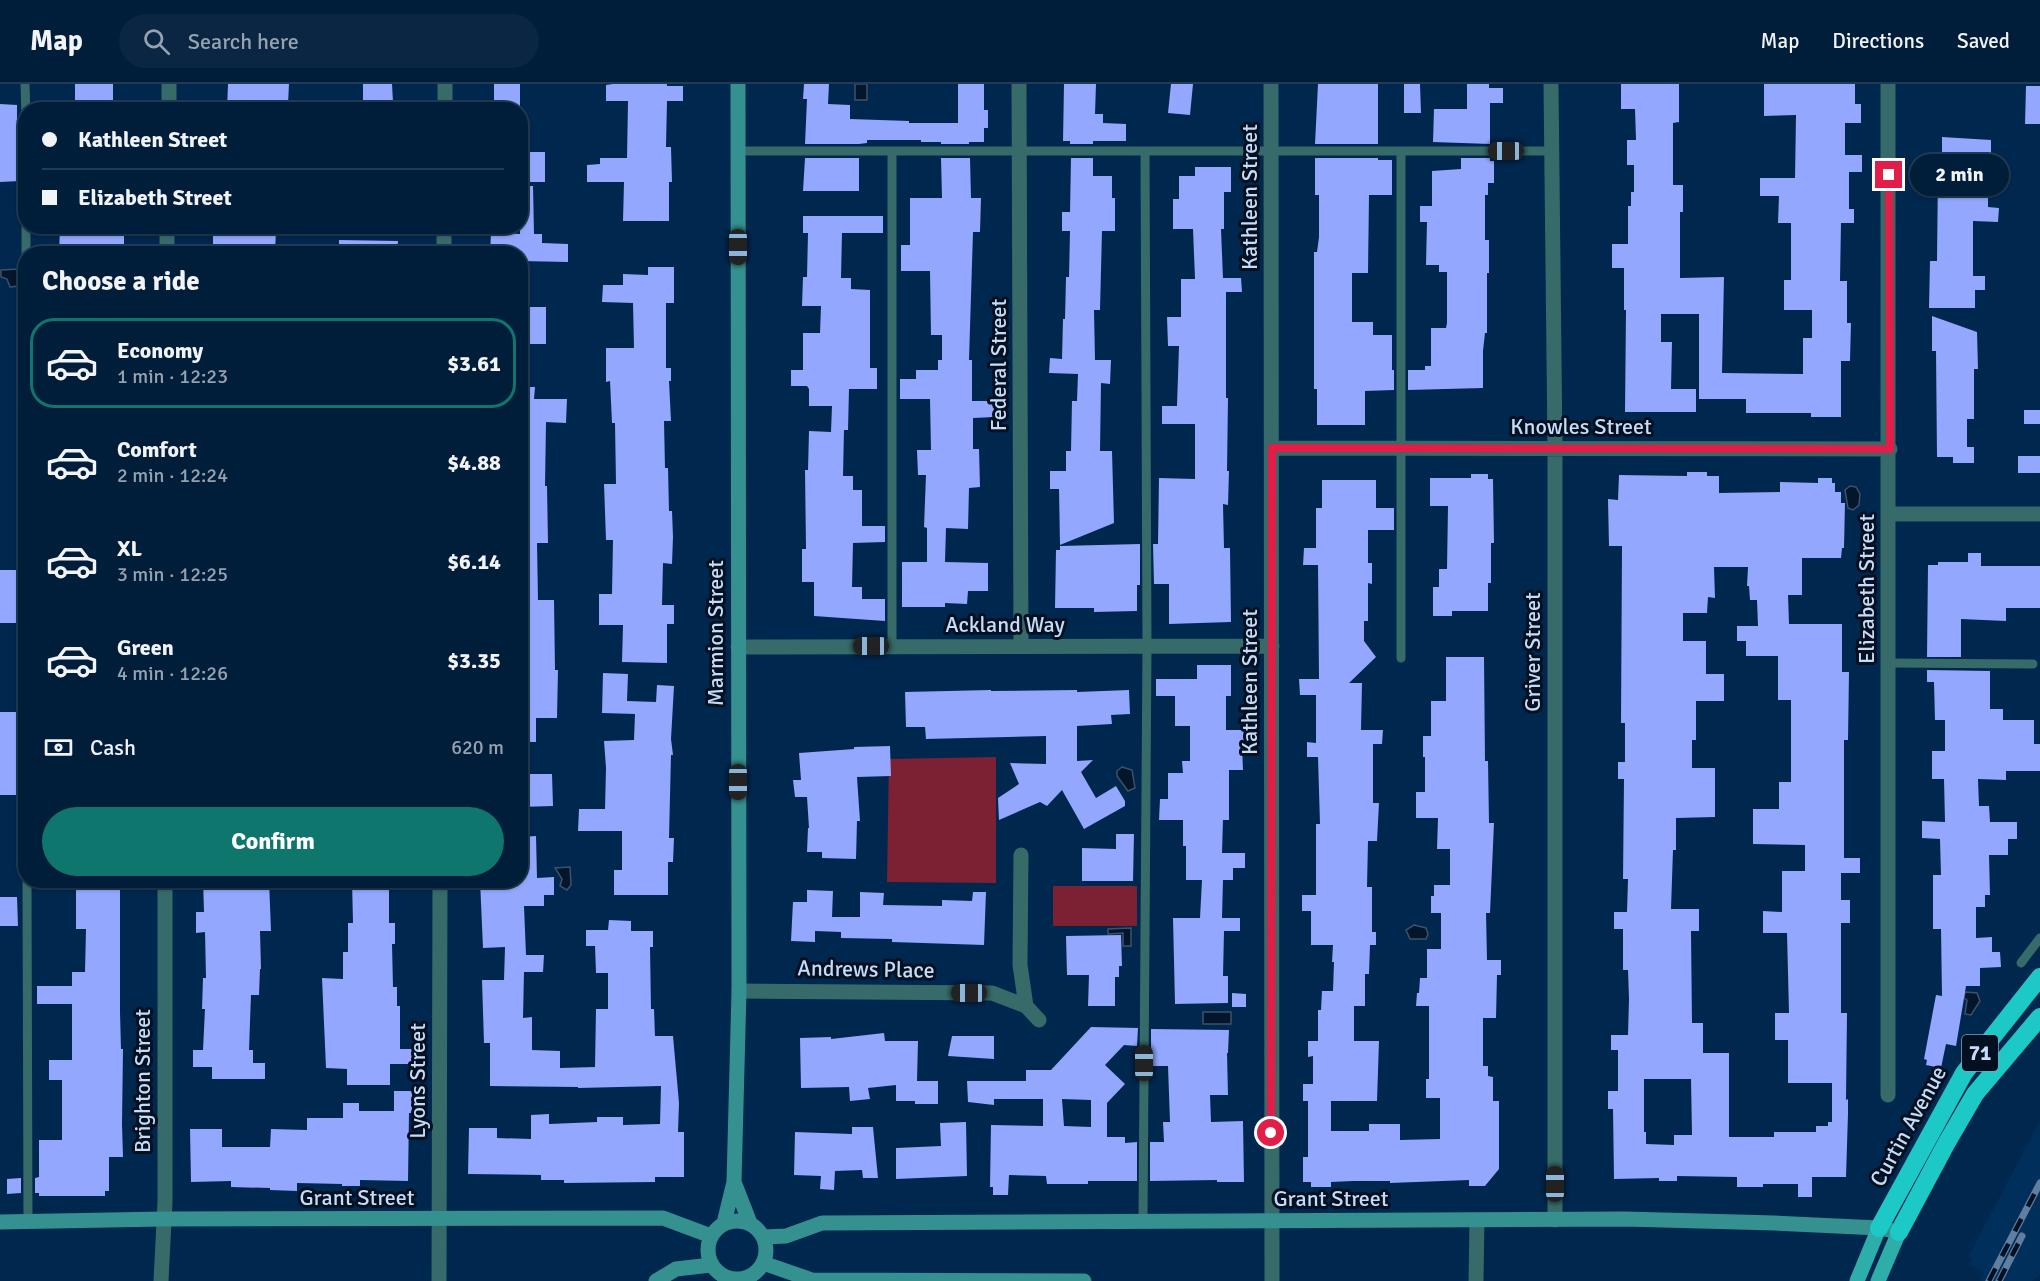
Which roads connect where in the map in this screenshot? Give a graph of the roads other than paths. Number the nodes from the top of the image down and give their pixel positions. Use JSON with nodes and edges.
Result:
{"nodes":[{"id":1,"x":26,"y":84,"type":"edge"},
{"id":2,"x":169,"y":84,"type":"edge"},
{"id":3,"x":445,"y":84,"type":"edge"},
{"id":4,"x":738,"y":84,"type":"edge"},
{"id":5,"x":1019,"y":84,"type":"edge"},
{"id":6,"x":1271,"y":84,"type":"edge"},
{"id":7,"x":1551,"y":84,"type":"edge"},
{"id":8,"x":1888,"y":84,"type":"edge"},
{"id":9,"x":26,"y":102,"type":"edge"},
{"id":10,"x":168,"y":102,"type":"edge"},
{"id":11,"x":445,"y":102,"type":"edge"},
{"id":12,"x":738,"y":151,"type":"junction"},
{"id":13,"x":1145,"y":151,"type":"junction"},
{"id":14,"x":1401,"y":151,"type":"junction"},
{"id":15,"x":1551,"y":151,"type":"junction"},
{"id":16,"x":892,"y":152,"type":"junction"},
{"id":17,"x":1021,"y":152,"type":"junction"},
{"id":18,"x":1272,"y":153,"type":"junction"},
{"id":19,"x":1272,"y":448,"type":"junction"},
{"id":20,"x":1401,"y":448,"type":"junction"},
{"id":21,"x":1555,"y":448,"type":"junction"},
{"id":22,"x":1890,"y":449,"type":"junction"},
{"id":23,"x":1888,"y":514,"type":"junction"},
{"id":24,"x":2040,"y":514,"type":"edge"},
{"id":25,"x":892,"y":646,"type":"junction"},
{"id":26,"x":1021,"y":646,"type":"junction"},
{"id":27,"x":1147,"y":646,"type":"junction"},
{"id":28,"x":1272,"y":646,"type":"junction"},
{"id":29,"x":738,"y":647,"type":"junction"},
{"id":30,"x":1401,"y":658,"type":"dead end"},
{"id":31,"x":1888,"y":663,"type":"junction"},
{"id":32,"x":2033,"y":664,"type":"dead end"},
{"id":33,"x":1021,"y":855,"type":"dead end"},
{"id":34,"x":27,"y":888,"type":"edge"},
{"id":35,"x":165,"y":888,"type":"edge"},
{"id":36,"x":440,"y":888,"type":"edge"},
{"id":37,"x":2040,"y":938,"type":"edge"},
{"id":38,"x":2021,"y":963,"type":"dead end"},
{"id":39,"x":2040,"y":977,"type":"edge"},
{"id":40,"x":738,"y":991,"type":"junction"},
{"id":41,"x":1026,"y":1006,"type":"junction"},
{"id":42,"x":2040,"y":1017,"type":"edge"},
{"id":43,"x":1039,"y":1020,"type":"dead end"},
{"id":44,"x":1888,"y":1095,"type":"dead end"},
{"id":45,"x":734,"y":1182,"type":"junction"},
{"id":46,"x":163,"y":1219,"type":"junction"},
{"id":47,"x":439,"y":1220,"type":"junction"},
{"id":48,"x":1271,"y":1220,"type":"junction"},
{"id":49,"x":1477,"y":1220,"type":"junction"},
{"id":50,"x":1555,"y":1220,"type":"junction"},
{"id":51,"x":1143,"y":1221,"type":"junction"},
{"id":52,"x":0,"y":1222,"type":"edge"},
{"id":53,"x":27,"y":1222,"type":"junction"},
{"id":54,"x":724,"y":1223,"type":"junction"},
{"id":55,"x":750,"y":1223,"type":"junction"},
{"id":56,"x":1879,"y":1228,"type":"junction"},
{"id":57,"x":1899,"y":1232,"type":"junction"},
{"id":58,"x":711,"y":1236,"type":"junction"},
{"id":59,"x":764,"y":1237,"type":"junction"},
{"id":60,"x":763,"y":1263,"type":"junction"},
{"id":61,"x":719,"y":1274,"type":"edge"},
{"id":62,"x":746,"y":1279,"type":"edge"},
{"id":63,"x":161,"y":1281,"type":"edge"},
{"id":64,"x":439,"y":1281,"type":"edge"},
{"id":65,"x":656,"y":1281,"type":"edge"},
{"id":66,"x":1084,"y":1281,"type":"edge"},
{"id":67,"x":1272,"y":1281,"type":"edge"},
{"id":68,"x":1476,"y":1281,"type":"edge"},
{"id":69,"x":1857,"y":1281,"type":"edge"},
{"id":70,"x":1878,"y":1281,"type":"edge"}],
"edges":[{"from":1,"to":9,"type":"lane"},
{"from":2,"to":10,"type":"street"},
{"from":3,"to":11,"type":"street"},
{"from":4,"to":12,"type":"street","name":"Marmion Street"},
{"from":5,"to":17,"type":"street","name":"Federal Street"},
{"from":6,"to":18,"type":"street","name":"Kathleen Street"},
{"from":7,"to":15,"type":"street","name":"Griver Street"},
{"from":8,"to":22,"type":"street","name":"Elizabeth Street"},
{"from":12,"to":16,"type":"lane"},
{"from":12,"to":29,"type":"street","name":"Marmion Street"},
{"from":13,"to":17,"type":"lane"},
{"from":13,"to":18,"type":"lane"},
{"from":13,"to":27,"type":"lane"},
{"from":14,"to":15,"type":"lane"},
{"from":14,"to":18,"type":"lane"},
{"from":14,"to":20,"type":"lane"},
{"from":15,"to":21,"type":"street","name":"Griver Street"},
{"from":16,"to":17,"type":"lane"},
{"from":16,"to":25,"type":"lane"},
{"from":17,"to":26,"type":"street","name":"Federal Street"},
{"from":18,"to":19,"type":"street","name":"Kathleen Street"},
{"from":19,"to":20,"type":"street","name":"Knowles Street"},
{"from":19,"to":28,"type":"street","name":"Kathleen Street"},
{"from":20,"to":21,"type":"street","name":"Knowles Street"},
{"from":20,"to":30,"type":"lane"},
{"from":21,"to":22,"type":"street","name":"Knowles Street"},
{"from":21,"to":50,"type":"street","name":"Griver Street"},
{"from":22,"to":23,"type":"street","name":"Elizabeth Street"},
{"from":23,"to":24,"type":"street"},
{"from":23,"to":31,"type":"street","name":"Elizabeth Street"},
{"from":25,"to":26,"type":"street","name":"Ackland Way"},
{"from":25,"to":29,"type":"street","name":"Ackland Way"},
{"from":26,"to":27,"type":"street","name":"Ackland Way"},
{"from":27,"to":28,"type":"street","name":"Ackland Way"},
{"from":27,"to":51,"type":"lane"},
{"from":28,"to":48,"type":"street","name":"Kathleen Street"},
{"from":29,"to":40,"type":"street","name":"Marmion Street"},
{"from":31,"to":32,"type":"lane"},
{"from":31,"to":44,"type":"street","name":"Elizabeth Street"},
{"from":33,"to":41,"type":"street"},
{"from":34,"to":53,"type":"lane"},
{"from":35,"to":46,"type":"street","name":"Brighton Street"},
{"from":36,"to":47,"type":"street","name":"Lyons Street"},
{"from":37,"to":38,"type":"lane"},
{"from":39,"to":56,"type":"highway","name":"Curtin Avenue","number":"71"},
{"from":40,"to":41,"type":"street","name":"Andrews Place"},
{"from":40,"to":45,"type":"street","name":"Marmion Street"},
{"from":41,"to":43,"type":"street","name":"Andrews Place"},
{"from":42,"to":57,"type":"highway","name":"Curtin Avenue","number":"71"},
{"from":45,"to":54,"type":"street","name":"Marmion Street"},
{"from":45,"to":55,"type":"street","name":"Marmion Street"},
{"from":46,"to":47,"type":"street","name":"Grant Street"},
{"from":46,"to":53,"type":"street","name":"Grant Street"},
{"from":46,"to":63,"type":"street","name":"Brighton Street"},
{"from":47,"to":58,"type":"street","name":"Grant Street"},
{"from":47,"to":64,"type":"street","name":"Lyons Street"},
{"from":48,"to":49,"type":"street","name":"Grant Street"},
{"from":48,"to":51,"type":"street","name":"Grant Street"},
{"from":48,"to":67,"type":"street","name":"Kathleen Street"},
{"from":49,"to":50,"type":"street","name":"Grant Street"},
{"from":49,"to":68,"type":"street"},
{"from":50,"to":56,"type":"street","name":"Grant Street"},
{"from":51,"to":59,"type":"street","name":"Grant Street"},
{"from":52,"to":53,"type":"street","name":"Grant Street"},
{"from":54,"to":55,"type":"street"},
{"from":54,"to":58,"type":"street"},
{"from":55,"to":59,"type":"street"},
{"from":56,"to":57,"type":"street","name":"Grant Street"},
{"from":56,"to":69,"type":"main road","name":"Curtin Avenue","number":"71"},
{"from":57,"to":70,"type":"main road","name":"Curtin Avenue","number":"71"},
{"from":58,"to":61,"type":"street"},
{"from":59,"to":60,"type":"street"},
{"from":60,"to":62,"type":"street"},
{"from":60,"to":66,"type":"street"},
{"from":61,"to":62,"type":"street"},
{"from":61,"to":65,"type":"street"}]}
